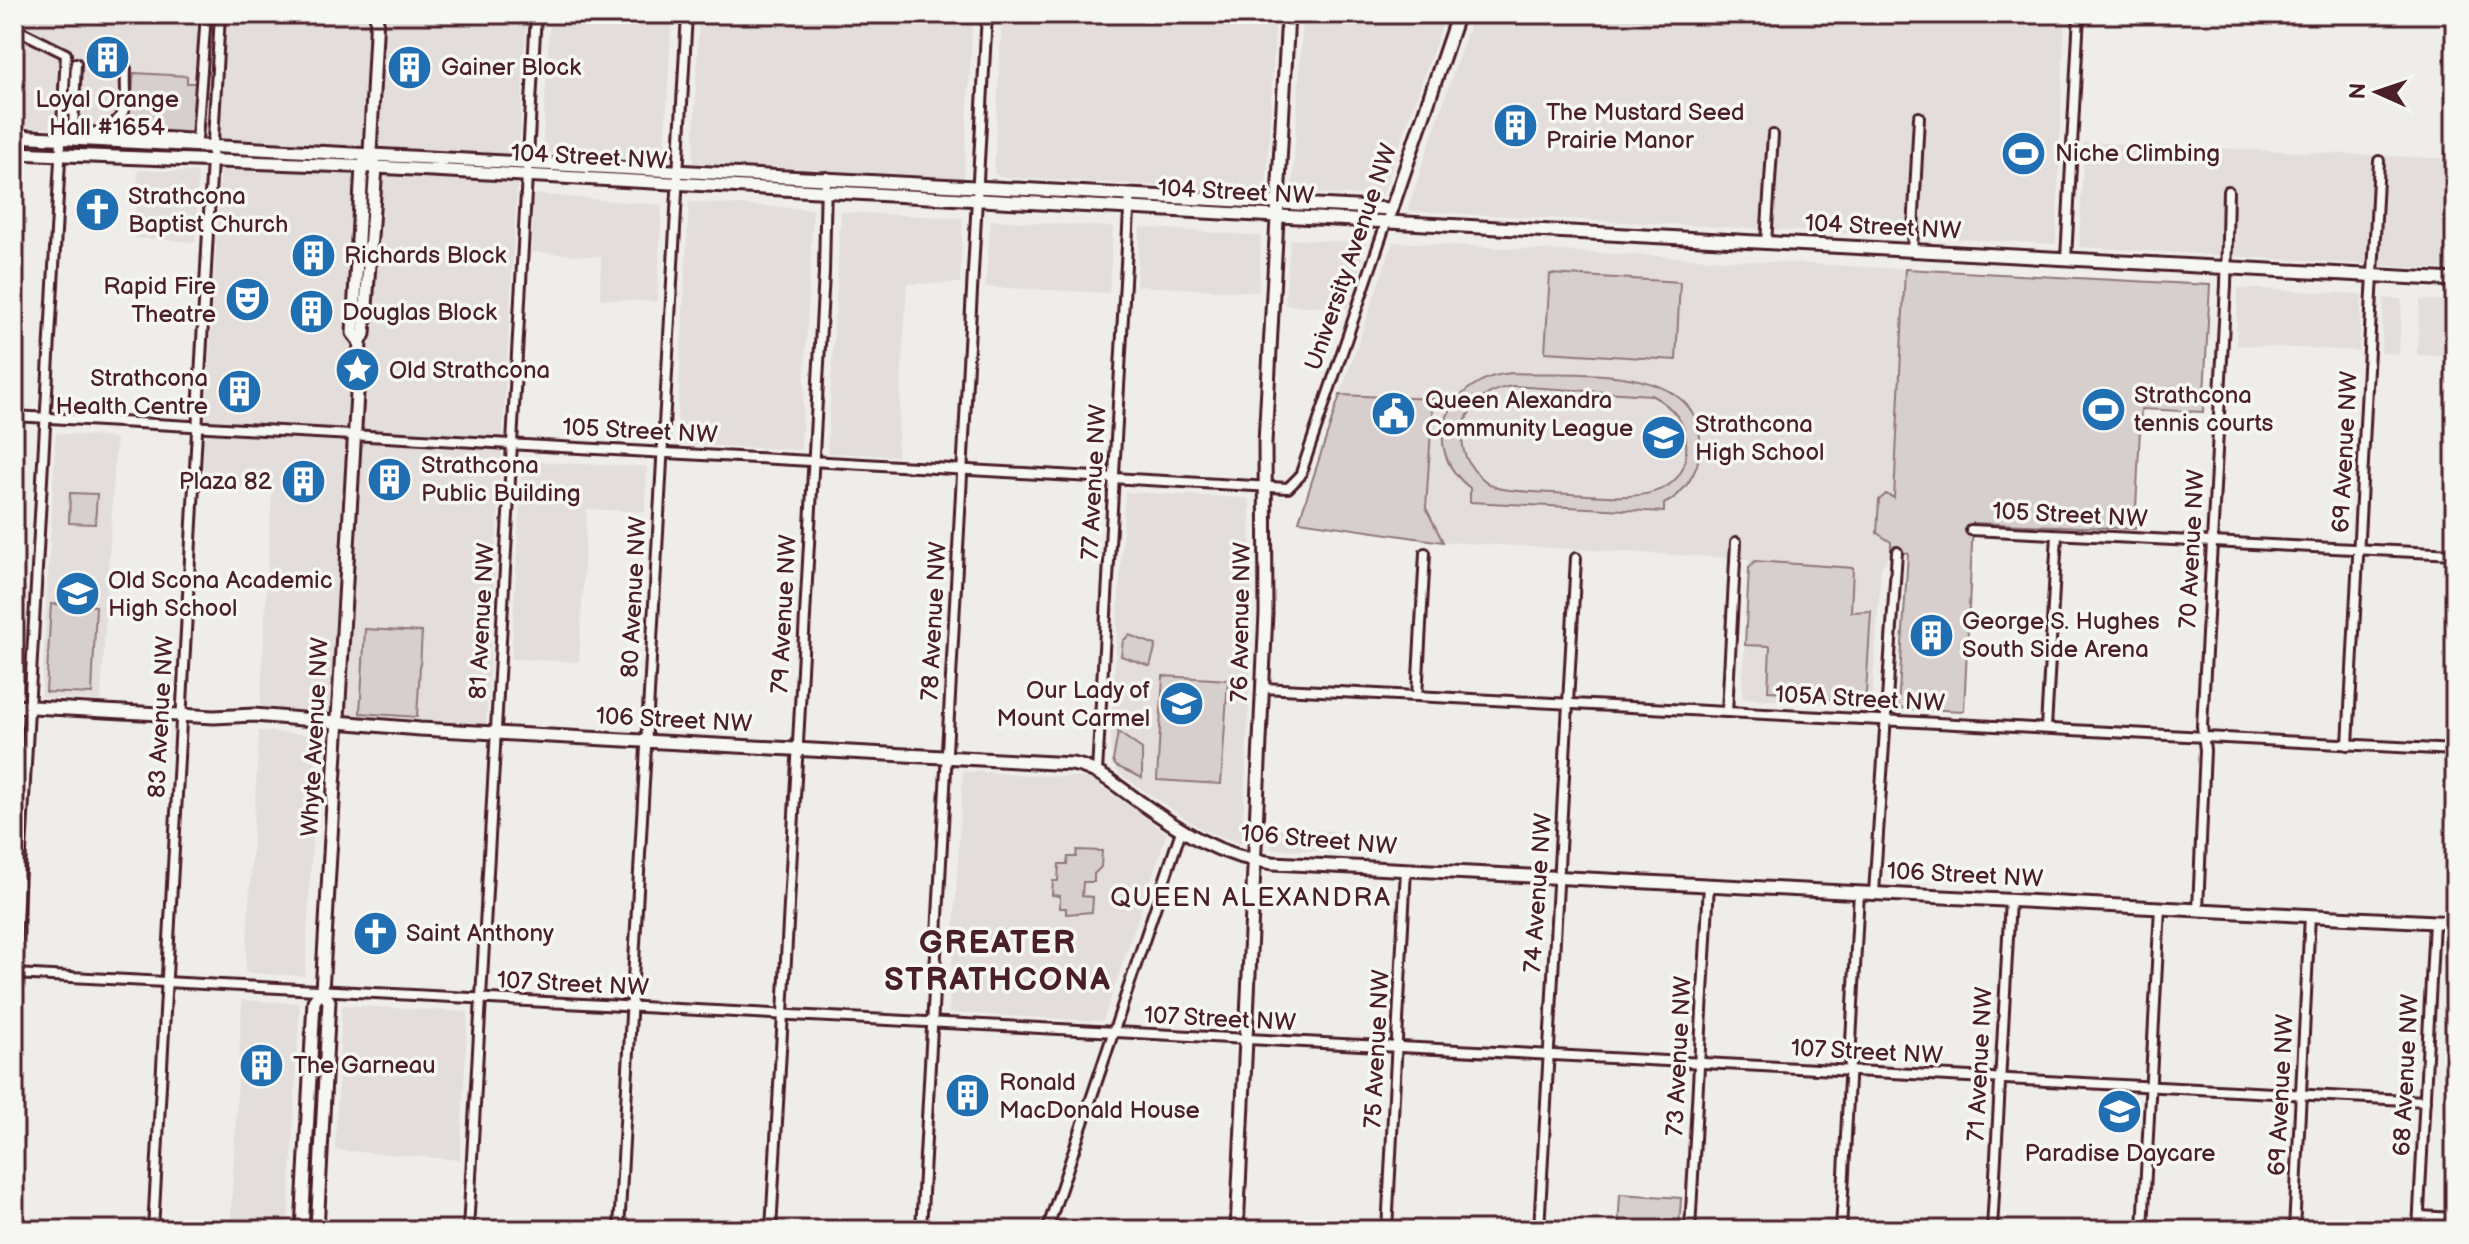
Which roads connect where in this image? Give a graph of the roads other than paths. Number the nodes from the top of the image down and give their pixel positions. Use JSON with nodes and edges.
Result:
{"nodes":[{"id":1,"x":206,"y":14,"type":"edge"},
{"id":2,"x":220,"y":14,"type":"edge"},
{"id":3,"x":377,"y":14,"type":"edge"},
{"id":4,"x":536,"y":14,"type":"edge"},
{"id":5,"x":687,"y":14,"type":"edge"},
{"id":6,"x":987,"y":14,"type":"edge"},
{"id":7,"x":1288,"y":14,"type":"edge"},
{"id":8,"x":1458,"y":14,"type":"edge"},
{"id":9,"x":2079,"y":14,"type":"edge"},
{"id":10,"x":18,"y":30,"type":"dead end"},
{"id":11,"x":76,"y":63,"type":"dead end"},
{"id":12,"x":126,"y":69,"type":"dead end"},
{"id":13,"x":1919,"y":117,"type":"dead end"},
{"id":14,"x":103,"y":133,"type":"junction"},
{"id":15,"x":1773,"y":135,"type":"dead end"},
{"id":16,"x":14,"y":136,"type":"edge"},
{"id":17,"x":61,"y":138,"type":"junction"},
{"id":18,"x":213,"y":146,"type":"junction"},
{"id":19,"x":14,"y":153,"type":"edge"},
{"id":20,"x":370,"y":153,"type":"junction"},
{"id":21,"x":60,"y":155,"type":"junction"},
{"id":22,"x":2379,"y":161,"type":"dead end"},
{"id":23,"x":528,"y":162,"type":"junction"},
{"id":24,"x":212,"y":163,"type":"junction"},
{"id":25,"x":362,"y":166,"type":"junction"},
{"id":26,"x":376,"y":167,"type":"junction"},
{"id":27,"x":678,"y":169,"type":"junction"},
{"id":28,"x":527,"y":175,"type":"junction"},
{"id":29,"x":826,"y":177,"type":"junction"},
{"id":30,"x":677,"y":184,"type":"junction"},
{"id":31,"x":978,"y":184,"type":"junction"},
{"id":32,"x":2228,"y":191,"type":"dead end"},
{"id":33,"x":828,"y":193,"type":"junction"},
{"id":34,"x":1130,"y":194,"type":"junction"},
{"id":35,"x":977,"y":200,"type":"junction"},
{"id":36,"x":1277,"y":202,"type":"junction"},
{"id":37,"x":1129,"y":208,"type":"junction"},
{"id":38,"x":1392,"y":209,"type":"junction"},
{"id":39,"x":1277,"y":216,"type":"junction"},
{"id":40,"x":1386,"y":223,"type":"junction"},
{"id":41,"x":1766,"y":243,"type":"junction"},
{"id":42,"x":1912,"y":251,"type":"junction"},
{"id":43,"x":2066,"y":259,"type":"junction"},
{"id":44,"x":2227,"y":268,"type":"junction"},
{"id":45,"x":2374,"y":275,"type":"junction"},
{"id":46,"x":2455,"y":280,"type":"edge"},
{"id":47,"x":360,"y":342,"type":"junction"},
{"id":48,"x":14,"y":416,"type":"edge"},
{"id":49,"x":45,"y":418,"type":"junction"},
{"id":50,"x":196,"y":426,"type":"junction"},
{"id":51,"x":355,"y":435,"type":"junction"},
{"id":52,"x":512,"y":444,"type":"junction"},
{"id":53,"x":663,"y":453,"type":"junction"},
{"id":54,"x":813,"y":461,"type":"junction"},
{"id":55,"x":962,"y":470,"type":"junction"},
{"id":56,"x":1114,"y":478,"type":"junction"},
{"id":57,"x":1264,"y":486,"type":"junction"},
{"id":58,"x":1971,"y":530,"type":"dead end"},
{"id":59,"x":2057,"y":535,"type":"junction"},
{"id":60,"x":1736,"y":542,"type":"dead end"},
{"id":61,"x":2212,"y":543,"type":"junction"},
{"id":62,"x":2359,"y":550,"type":"junction"},
{"id":63,"x":1897,"y":552,"type":"dead end"},
{"id":64,"x":1425,"y":553,"type":"dead end"},
{"id":65,"x":2455,"y":554,"type":"edge"},
{"id":66,"x":1576,"y":558,"type":"dead end"},
{"id":67,"x":1263,"y":688,"type":"junction"},
{"id":68,"x":1417,"y":696,"type":"junction"},
{"id":69,"x":1569,"y":703,"type":"junction"},
{"id":70,"x":14,"y":706,"type":"edge"},
{"id":71,"x":29,"y":706,"type":"junction"},
{"id":72,"x":1727,"y":712,"type":"junction"},
{"id":73,"x":181,"y":715,"type":"junction"},
{"id":74,"x":1886,"y":720,"type":"junction"},
{"id":75,"x":338,"y":722,"type":"junction"},
{"id":76,"x":2046,"y":728,"type":"junction"},
{"id":77,"x":495,"y":733,"type":"junction"},
{"id":78,"x":2203,"y":737,"type":"junction"},
{"id":79,"x":647,"y":740,"type":"junction"},
{"id":80,"x":2348,"y":745,"type":"junction"},
{"id":81,"x":797,"y":749,"type":"junction"},
{"id":82,"x":2455,"y":750,"type":"edge"},
{"id":83,"x":947,"y":757,"type":"junction"},
{"id":84,"x":1097,"y":772,"type":"junction"},
{"id":85,"x":1181,"y":831,"type":"junction"},
{"id":86,"x":1254,"y":861,"type":"junction"},
{"id":87,"x":1406,"y":869,"type":"junction"},
{"id":88,"x":1558,"y":877,"type":"junction"},
{"id":89,"x":1709,"y":884,"type":"junction"},
{"id":90,"x":1859,"y":892,"type":"junction"},
{"id":91,"x":1874,"y":893,"type":"junction"},
{"id":92,"x":2010,"y":900,"type":"junction"},
{"id":93,"x":2160,"y":907,"type":"junction"},
{"id":94,"x":2198,"y":909,"type":"junction"},
{"id":95,"x":2310,"y":915,"type":"junction"},
{"id":96,"x":2434,"y":922,"type":"junction"},
{"id":97,"x":2455,"y":923,"type":"edge"},
{"id":98,"x":14,"y":975,"type":"edge"},
{"id":99,"x":167,"y":982,"type":"junction"},
{"id":100,"x":322,"y":991,"type":"junction"},
{"id":101,"x":480,"y":999,"type":"junction"},
{"id":102,"x":632,"y":1008,"type":"junction"},
{"id":103,"x":782,"y":1016,"type":"junction"},
{"id":104,"x":932,"y":1024,"type":"junction"},
{"id":105,"x":1113,"y":1034,"type":"junction"},
{"id":106,"x":1247,"y":1041,"type":"junction"},
{"id":107,"x":1397,"y":1048,"type":"junction"},
{"id":108,"x":1548,"y":1056,"type":"junction"},
{"id":109,"x":1699,"y":1063,"type":"junction"},
{"id":110,"x":1850,"y":1071,"type":"junction"},
{"id":111,"x":1999,"y":1079,"type":"junction"},
{"id":112,"x":2151,"y":1087,"type":"junction"},
{"id":113,"x":2301,"y":1094,"type":"junction"},
{"id":114,"x":2425,"y":1101,"type":"junction"},
{"id":115,"x":2419,"y":1216,"type":"junction"},
{"id":116,"x":2455,"y":1218,"type":"edge"},
{"id":117,"x":153,"y":1230,"type":"edge"},
{"id":118,"x":302,"y":1230,"type":"edge"},
{"id":119,"x":317,"y":1230,"type":"edge"},
{"id":120,"x":468,"y":1230,"type":"edge"},
{"id":121,"x":619,"y":1230,"type":"edge"},
{"id":122,"x":771,"y":1230,"type":"edge"},
{"id":123,"x":921,"y":1230,"type":"edge"},
{"id":124,"x":1047,"y":1230,"type":"edge"},
{"id":125,"x":1237,"y":1230,"type":"edge"},
{"id":126,"x":1387,"y":1230,"type":"edge"},
{"id":127,"x":1539,"y":1230,"type":"edge"},
{"id":128,"x":1690,"y":1230,"type":"edge"},
{"id":129,"x":1841,"y":1230,"type":"edge"},
{"id":130,"x":1992,"y":1230,"type":"edge"},
{"id":131,"x":2143,"y":1230,"type":"edge"},
{"id":132,"x":2294,"y":1230,"type":"edge"},
{"id":133,"x":2418,"y":1230,"type":"edge"}],
"edges":[{"from":1,"to":14,"type":"street"},
{"from":2,"to":18,"type":"street","name":"83 Avenue NW"},
{"from":3,"to":20,"type":"street","name":"Whyte Avenue NW"},
{"from":4,"to":23,"type":"street","name":"81 Avenue NW"},
{"from":5,"to":27,"type":"street","name":"80 Avenue NW"},
{"from":6,"to":31,"type":"street","name":"78 Avenue NW"},
{"from":7,"to":36,"type":"street","name":"76 Avenue NW"},
{"from":8,"to":38,"type":"street","name":"University Avenue NW"},
{"from":9,"to":43,"type":"street"},
{"from":10,"to":17,"type":"street"},
{"from":11,"to":14,"type":"street"},
{"from":12,"to":14,"type":"street"},
{"from":13,"to":42,"type":"street"},
{"from":15,"to":41,"type":"street"},
{"from":16,"to":17,"type":"street","name":"104 Street NW"},
{"from":17,"to":18,"type":"street","name":"104 Street NW"},
{"from":17,"to":21,"type":"street"},
{"from":18,"to":20,"type":"street","name":"104 Street NW"},
{"from":18,"to":24,"type":"street","name":"83 Avenue NW"},
{"from":19,"to":21,"type":"street","name":"104 Street NW"},
{"from":20,"to":23,"type":"street","name":"104 Street NW"},
{"from":20,"to":25,"type":"street","name":"Whyte Avenue NW"},
{"from":20,"to":26,"type":"street","name":"Whyte Avenue NW"},
{"from":21,"to":24,"type":"street","name":"104 Street NW"},
{"from":21,"to":49,"type":"street"},
{"from":22,"to":45,"type":"street","name":"69 Avenue NW"},
{"from":23,"to":27,"type":"street","name":"104 Street NW"},
{"from":23,"to":28,"type":"street","name":"81 Avenue NW"},
{"from":24,"to":25,"type":"street","name":"104 Street NW"},
{"from":24,"to":50,"type":"street","name":"83 Avenue NW"},
{"from":25,"to":26,"type":"street","name":"104 Street NW"},
{"from":25,"to":47,"type":"street","name":"Whyte Avenue NW"},
{"from":26,"to":28,"type":"street","name":"104 Street NW"},
{"from":26,"to":47,"type":"street","name":"Whyte Avenue NW"},
{"from":27,"to":29,"type":"street","name":"104 Street NW"},
{"from":27,"to":30,"type":"street","name":"80 Avenue NW"},
{"from":28,"to":30,"type":"street","name":"104 Street NW"},
{"from":28,"to":52,"type":"street","name":"81 Avenue NW"},
{"from":29,"to":31,"type":"street","name":"104 Street NW"},
{"from":29,"to":33,"type":"street","name":"79 Avenue NW"},
{"from":30,"to":33,"type":"street","name":"104 Street NW"},
{"from":30,"to":53,"type":"street","name":"80 Avenue NW"},
{"from":31,"to":34,"type":"street","name":"104 Street NW"},
{"from":31,"to":35,"type":"street","name":"78 Avenue NW"},
{"from":32,"to":44,"type":"street","name":"70 Avenue NW"},
{"from":33,"to":35,"type":"street","name":"104 Street NW"},
{"from":33,"to":54,"type":"street","name":"79 Avenue NW"},
{"from":34,"to":36,"type":"street","name":"104 Street NW"},
{"from":34,"to":37,"type":"street","name":"77 Avenue NW"},
{"from":35,"to":37,"type":"street","name":"104 Street NW"},
{"from":35,"to":55,"type":"street","name":"78 Avenue NW"},
{"from":36,"to":38,"type":"street","name":"104 Street NW"},
{"from":36,"to":39,"type":"street","name":"76 Avenue NW"},
{"from":37,"to":39,"type":"street","name":"104 Street NW"},
{"from":37,"to":56,"type":"street","name":"77 Avenue NW"},
{"from":38,"to":40,"type":"street","name":"University Avenue NW"},
{"from":39,"to":40,"type":"street","name":"104 Street NW"},
{"from":39,"to":57,"type":"street","name":"76 Avenue NW"},
{"from":40,"to":41,"type":"street","name":"104 Street NW"},
{"from":40,"to":57,"type":"street","name":"University Avenue NW"},
{"from":41,"to":42,"type":"street","name":"104 Street NW"},
{"from":42,"to":43,"type":"street","name":"104 Street NW"},
{"from":43,"to":44,"type":"street","name":"104 Street NW"},
{"from":44,"to":45,"type":"street","name":"104 Street NW"},
{"from":44,"to":61,"type":"street","name":"70 Avenue NW"},
{"from":45,"to":46,"type":"street","name":"104 Street NW"},
{"from":45,"to":62,"type":"street","name":"69 Avenue NW"},
{"from":47,"to":51,"type":"street","name":"Whyte Avenue NW"},
{"from":48,"to":49,"type":"street","name":"105 Street NW"},
{"from":49,"to":50,"type":"street","name":"105 Street NW"},
{"from":49,"to":71,"type":"street"},
{"from":50,"to":51,"type":"street","name":"105 Street NW"},
{"from":50,"to":73,"type":"street","name":"83 Avenue NW"},
{"from":51,"to":52,"type":"street","name":"105 Street NW"},
{"from":51,"to":75,"type":"street","name":"Whyte Avenue NW"},
{"from":52,"to":53,"type":"street","name":"105 Street NW"},
{"from":52,"to":77,"type":"street","name":"81 Avenue NW"},
{"from":53,"to":54,"type":"street","name":"105 Street NW"},
{"from":53,"to":79,"type":"street","name":"80 Avenue NW"},
{"from":54,"to":55,"type":"street","name":"105 Street NW"},
{"from":54,"to":81,"type":"street","name":"79 Avenue NW"},
{"from":55,"to":56,"type":"street","name":"105 Street NW"},
{"from":55,"to":83,"type":"street","name":"78 Avenue NW"},
{"from":56,"to":57,"type":"street","name":"105 Street NW"},
{"from":56,"to":84,"type":"street","name":"77 Avenue NW"},
{"from":57,"to":67,"type":"street","name":"76 Avenue NW"},
{"from":58,"to":59,"type":"street","name":"105 Street NW"},
{"from":59,"to":61,"type":"street","name":"105 Street NW"},
{"from":59,"to":76,"type":"street"},
{"from":60,"to":72,"type":"street"},
{"from":61,"to":62,"type":"street","name":"105 Street NW"},
{"from":61,"to":78,"type":"street","name":"70 Avenue NW"},
{"from":62,"to":65,"type":"street","name":"105 Street NW"},
{"from":62,"to":80,"type":"street","name":"69 Avenue NW"},
{"from":63,"to":74,"type":"street"},
{"from":64,"to":68,"type":"street"},
{"from":66,"to":69,"type":"street","name":"74 Avenue NW"},
{"from":67,"to":68,"type":"street","name":"105A Street NW"},
{"from":67,"to":86,"type":"street","name":"76 Avenue NW"},
{"from":68,"to":69,"type":"street","name":"105A Street NW"},
{"from":69,"to":72,"type":"street","name":"105A Street NW"},
{"from":69,"to":88,"type":"street","name":"74 Avenue NW"},
{"from":70,"to":71,"type":"street","name":"106 Street NW"},
{"from":71,"to":73,"type":"street","name":"106 Street NW"},
{"from":71,"to":98,"type":"street"},
{"from":72,"to":74,"type":"street","name":"105A Street NW"},
{"from":73,"to":75,"type":"street","name":"106 Street NW"},
{"from":73,"to":99,"type":"street","name":"83 Avenue NW"},
{"from":74,"to":76,"type":"street","name":"105A Street NW"},
{"from":74,"to":91,"type":"street"},
{"from":75,"to":77,"type":"street","name":"106 Street NW"},
{"from":75,"to":100,"type":"street","name":"Whyte Avenue NW"},
{"from":76,"to":78,"type":"street","name":"105A Street NW"},
{"from":77,"to":79,"type":"street","name":"106 Street NW"},
{"from":77,"to":101,"type":"street","name":"81 Avenue NW"},
{"from":78,"to":80,"type":"street","name":"105A Street NW"},
{"from":78,"to":94,"type":"street","name":"70 Avenue NW"},
{"from":79,"to":81,"type":"street","name":"106 Street NW"},
{"from":79,"to":102,"type":"street","name":"80 Avenue NW"},
{"from":80,"to":82,"type":"street","name":"105A Street NW"},
{"from":81,"to":83,"type":"street","name":"106 Street NW"},
{"from":81,"to":103,"type":"street","name":"79 Avenue NW"},
{"from":83,"to":84,"type":"street","name":"106 Street NW"},
{"from":83,"to":104,"type":"street","name":"78 Avenue NW"},
{"from":84,"to":85,"type":"street","name":"106 Street NW"},
{"from":85,"to":86,"type":"street","name":"106 Street NW"},
{"from":85,"to":105,"type":"street"},
{"from":86,"to":87,"type":"street","name":"106 Street NW"},
{"from":86,"to":106,"type":"street","name":"76 Avenue NW"},
{"from":87,"to":88,"type":"street","name":"106 Street NW"},
{"from":87,"to":107,"type":"street","name":"75 Avenue NW"},
{"from":88,"to":89,"type":"street","name":"106 Street NW"},
{"from":88,"to":108,"type":"street","name":"74 Avenue NW"},
{"from":89,"to":90,"type":"street","name":"106 Street NW"},
{"from":89,"to":109,"type":"street","name":"73 Avenue NW"},
{"from":90,"to":91,"type":"street","name":"106 Street NW"},
{"from":90,"to":110,"type":"street"},
{"from":91,"to":92,"type":"street","name":"106 Street NW"},
{"from":92,"to":93,"type":"street","name":"106 Street NW"},
{"from":92,"to":111,"type":"street","name":"71 Avenue NW"},
{"from":93,"to":94,"type":"street","name":"106 Street NW"},
{"from":93,"to":112,"type":"street"},
{"from":94,"to":95,"type":"street","name":"106 Street NW"},
{"from":95,"to":96,"type":"street","name":"106 Street NW"},
{"from":95,"to":113,"type":"street","name":"69 Avenue NW"},
{"from":96,"to":97,"type":"street","name":"106 Street NW"},
{"from":96,"to":114,"type":"street","name":"68 Avenue NW"},
{"from":98,"to":99,"type":"street","name":"107 Street NW"},
{"from":99,"to":100,"type":"street","name":"107 Street NW"},
{"from":99,"to":117,"type":"street","name":"83 Avenue NW"},
{"from":100,"to":101,"type":"street","name":"107 Street NW"},
{"from":100,"to":118,"type":"street","name":"Whyte Avenue NW"},
{"from":100,"to":119,"type":"street","name":"Whyte Avenue NW"},
{"from":101,"to":102,"type":"street","name":"107 Street NW"},
{"from":101,"to":120,"type":"street","name":"81 Avenue NW"},
{"from":102,"to":103,"type":"street","name":"107 Street NW"},
{"from":102,"to":121,"type":"street","name":"80 Avenue NW"},
{"from":103,"to":104,"type":"street","name":"107 Street NW"},
{"from":103,"to":122,"type":"street","name":"79 Avenue NW"},
{"from":104,"to":105,"type":"street","name":"107 Street NW"},
{"from":104,"to":123,"type":"street","name":"78 Avenue NW"},
{"from":105,"to":106,"type":"street","name":"107 Street NW"},
{"from":105,"to":124,"type":"street"},
{"from":106,"to":107,"type":"street","name":"107 Street NW"},
{"from":106,"to":125,"type":"street","name":"76 Avenue NW"},
{"from":107,"to":108,"type":"street","name":"107 Street NW"},
{"from":107,"to":126,"type":"street","name":"75 Avenue NW"},
{"from":108,"to":109,"type":"street","name":"107 Street NW"},
{"from":108,"to":127,"type":"street","name":"74 Avenue NW"},
{"from":109,"to":110,"type":"street","name":"107 Street NW"},
{"from":109,"to":128,"type":"street","name":"73 Avenue NW"},
{"from":110,"to":111,"type":"street","name":"107 Street NW"},
{"from":110,"to":129,"type":"street"},
{"from":111,"to":112,"type":"street","name":"107 Street NW"},
{"from":111,"to":130,"type":"street","name":"71 Avenue NW"},
{"from":112,"to":113,"type":"street","name":"107 Street NW"},
{"from":112,"to":131,"type":"street"},
{"from":113,"to":114,"type":"street","name":"107 Street NW"},
{"from":113,"to":132,"type":"street","name":"69 Avenue NW"},
{"from":114,"to":115,"type":"street","name":"68 Avenue NW"},
{"from":115,"to":116,"type":"street"},
{"from":115,"to":133,"type":"street","name":"68 Avenue NW"}]}
